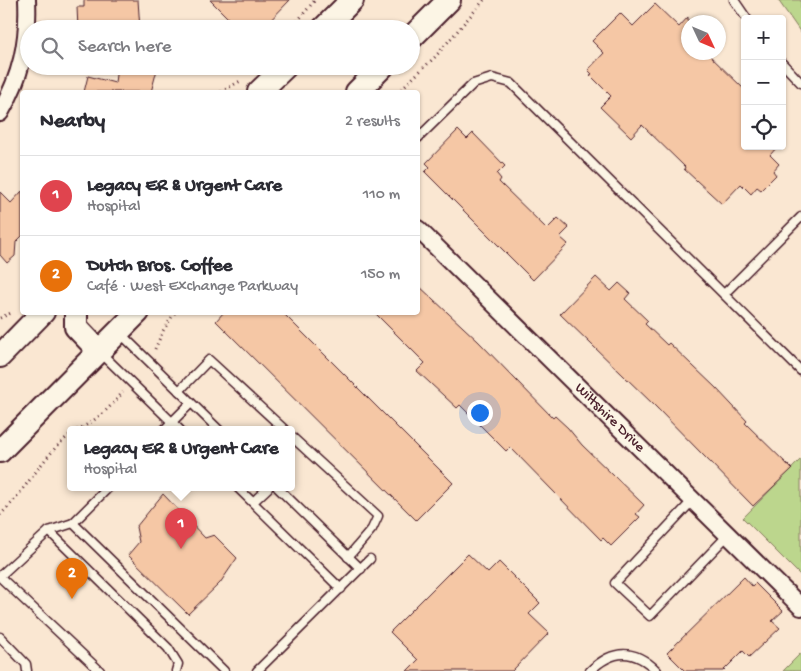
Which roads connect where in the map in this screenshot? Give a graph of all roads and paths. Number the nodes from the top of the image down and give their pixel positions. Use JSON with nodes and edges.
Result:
{"nodes":[{"id":1,"x":27,"y":0,"type":"edge"},
{"id":2,"x":315,"y":0,"type":"edge"},
{"id":3,"x":352,"y":0,"type":"edge"},
{"id":4,"x":449,"y":0,"type":"edge"},
{"id":5,"x":484,"y":0,"type":"edge"},
{"id":6,"x":734,"y":0,"type":"edge"},
{"id":7,"x":744,"y":15,"type":"edge"},
{"id":8,"x":27,"y":20,"type":"edge"},
{"id":9,"x":298,"y":20,"type":"edge"},
{"id":10,"x":332,"y":20,"type":"edge"},
{"id":11,"x":420,"y":29,"type":"edge"},
{"id":12,"x":786,"y":67,"type":"edge"},
{"id":13,"x":420,"y":71,"type":"edge"},
{"id":14,"x":20,"y":72,"type":"edge"},
{"id":15,"x":277,"y":75,"type":"edge"},
{"id":16,"x":374,"y":75,"type":"edge"},
{"id":17,"x":416,"y":75,"type":"edge"},
{"id":18,"x":801,"y":83,"type":"edge"},
{"id":19,"x":261,"y":90,"type":"edge"},
{"id":20,"x":359,"y":90,"type":"edge"},
{"id":21,"x":400,"y":90,"type":"edge"},
{"id":22,"x":0,"y":114,"type":"edge"},
{"id":23,"x":420,"y":136,"type":"edge"},
{"id":24,"x":801,"y":217,"type":"edge"},
{"id":25,"x":420,"y":231,"type":"edge"},
{"id":26,"x":724,"y":294,"type":"junction"},
{"id":27,"x":39,"y":315,"type":"edge"},
{"id":28,"x":76,"y":315,"type":"edge"},
{"id":29,"x":135,"y":315,"type":"edge"},
{"id":30,"x":174,"y":315,"type":"edge"},
{"id":31,"x":119,"y":332,"type":"junction"},
{"id":32,"x":99,"y":351,"type":"junction"},
{"id":33,"x":153,"y":354,"type":"dead end"},
{"id":34,"x":0,"y":356,"type":"edge"},
{"id":35,"x":801,"y":371,"type":"edge"},
{"id":36,"x":125,"y":389,"type":"dead end"},
{"id":37,"x":179,"y":391,"type":"junction"},
{"id":38,"x":191,"y":403,"type":"junction"},
{"id":39,"x":172,"y":422,"type":"junction"},
{"id":40,"x":85,"y":426,"type":"edge"},
{"id":41,"x":168,"y":426,"type":"edge"},
{"id":42,"x":176,"y":426,"type":"edge"},
{"id":43,"x":215,"y":426,"type":"edge"},
{"id":44,"x":281,"y":426,"type":"edge"},
{"id":45,"x":67,"y":438,"type":"edge"},
{"id":46,"x":295,"y":440,"type":"edge"},
{"id":47,"x":0,"y":451,"type":"edge"},
{"id":48,"x":105,"y":491,"type":"edge"},
{"id":49,"x":241,"y":491,"type":"edge"},
{"id":50,"x":265,"y":491,"type":"edge"},
{"id":51,"x":281,"y":491,"type":"edge"},
{"id":52,"x":693,"y":500,"type":"junction"},
{"id":53,"x":253,"y":502,"type":"junction"},
{"id":54,"x":0,"y":516,"type":"edge"},
{"id":55,"x":73,"y":523,"type":"junction"},
{"id":56,"x":48,"y":531,"type":"junction"},
{"id":57,"x":728,"y":535,"type":"junction"},
{"id":58,"x":348,"y":556,"type":"junction"},
{"id":59,"x":370,"y":559,"type":"dead end"},
{"id":60,"x":361,"y":569,"type":"junction"},
{"id":61,"x":0,"y":577,"type":"edge"},
{"id":62,"x":341,"y":588,"type":"junction"},
{"id":63,"x":801,"y":607,"type":"edge"},
{"id":64,"x":0,"y":638,"type":"edge"},
{"id":65,"x":27,"y":671,"type":"edge"},
{"id":66,"x":100,"y":671,"type":"edge"},
{"id":67,"x":176,"y":671,"type":"edge"},
{"id":68,"x":224,"y":671,"type":"edge"},
{"id":69,"x":257,"y":671,"type":"edge"},
{"id":70,"x":590,"y":671,"type":"edge"},
{"id":71,"x":656,"y":671,"type":"edge"}],
"edges":[{"from":1,"to":8,"type":"street"},
{"from":2,"to":9,"type":"path"},
{"from":3,"to":10,"type":"main road"},
{"from":4,"to":11,"type":"main road"},
{"from":5,"to":13,"type":"path"},
{"from":6,"to":7,"type":"lane"},
{"from":12,"to":18,"type":"lane"},
{"from":14,"to":22,"type":"street"},
{"from":15,"to":19,"type":"main road"},
{"from":16,"to":20,"type":"main road"},
{"from":17,"to":21,"type":"path"},
{"from":23,"to":26,"type":"lane"},
{"from":24,"to":26,"type":"lane"},
{"from":25,"to":52,"type":"street","name":"Wiltshire Drive"},
{"from":26,"to":35,"type":"lane"},
{"from":27,"to":34,"type":"main road"},
{"from":28,"to":32,"type":"main road"},
{"from":29,"to":31,"type":"main road"},
{"from":30,"to":33,"type":"path"},
{"from":31,"to":32,"type":"main road"},
{"from":31,"to":37,"type":"lane"},
{"from":32,"to":39,"type":"lane"},
{"from":32,"to":47,"type":"main road"},
{"from":36,"to":40,"type":"path"},
{"from":37,"to":38,"type":"lane"},
{"from":37,"to":44,"type":"lane"},
{"from":38,"to":39,"type":"lane"},
{"from":38,"to":43,"type":"lane"},
{"from":39,"to":41,"type":"lane"},
{"from":39,"to":42,"type":"lane"},
{"from":45,"to":54,"type":"path"},
{"from":46,"to":58,"type":"lane"},
{"from":48,"to":55,"type":"lane"},
{"from":49,"to":53,"type":"lane"},
{"from":50,"to":53,"type":"lane"},
{"from":51,"to":58,"type":"lane"},
{"from":52,"to":57,"type":"street","name":"Wiltshire Drive"},
{"from":52,"to":57,"type":"lane"},
{"from":53,"to":62,"type":"lane"},
{"from":55,"to":56,"type":"lane"},
{"from":55,"to":68,"type":"lane"},
{"from":56,"to":61,"type":"lane"},
{"from":56,"to":67,"type":"lane"},
{"from":57,"to":63,"type":"street","name":"Wiltshire Drive"},
{"from":58,"to":60,"type":"lane"},
{"from":59,"to":60,"type":"lane"},
{"from":60,"to":62,"type":"lane"},
{"from":61,"to":66,"type":"lane"},
{"from":62,"to":69,"type":"lane"},
{"from":64,"to":65,"type":"lane"},
{"from":70,"to":71,"type":"lane"}]}
